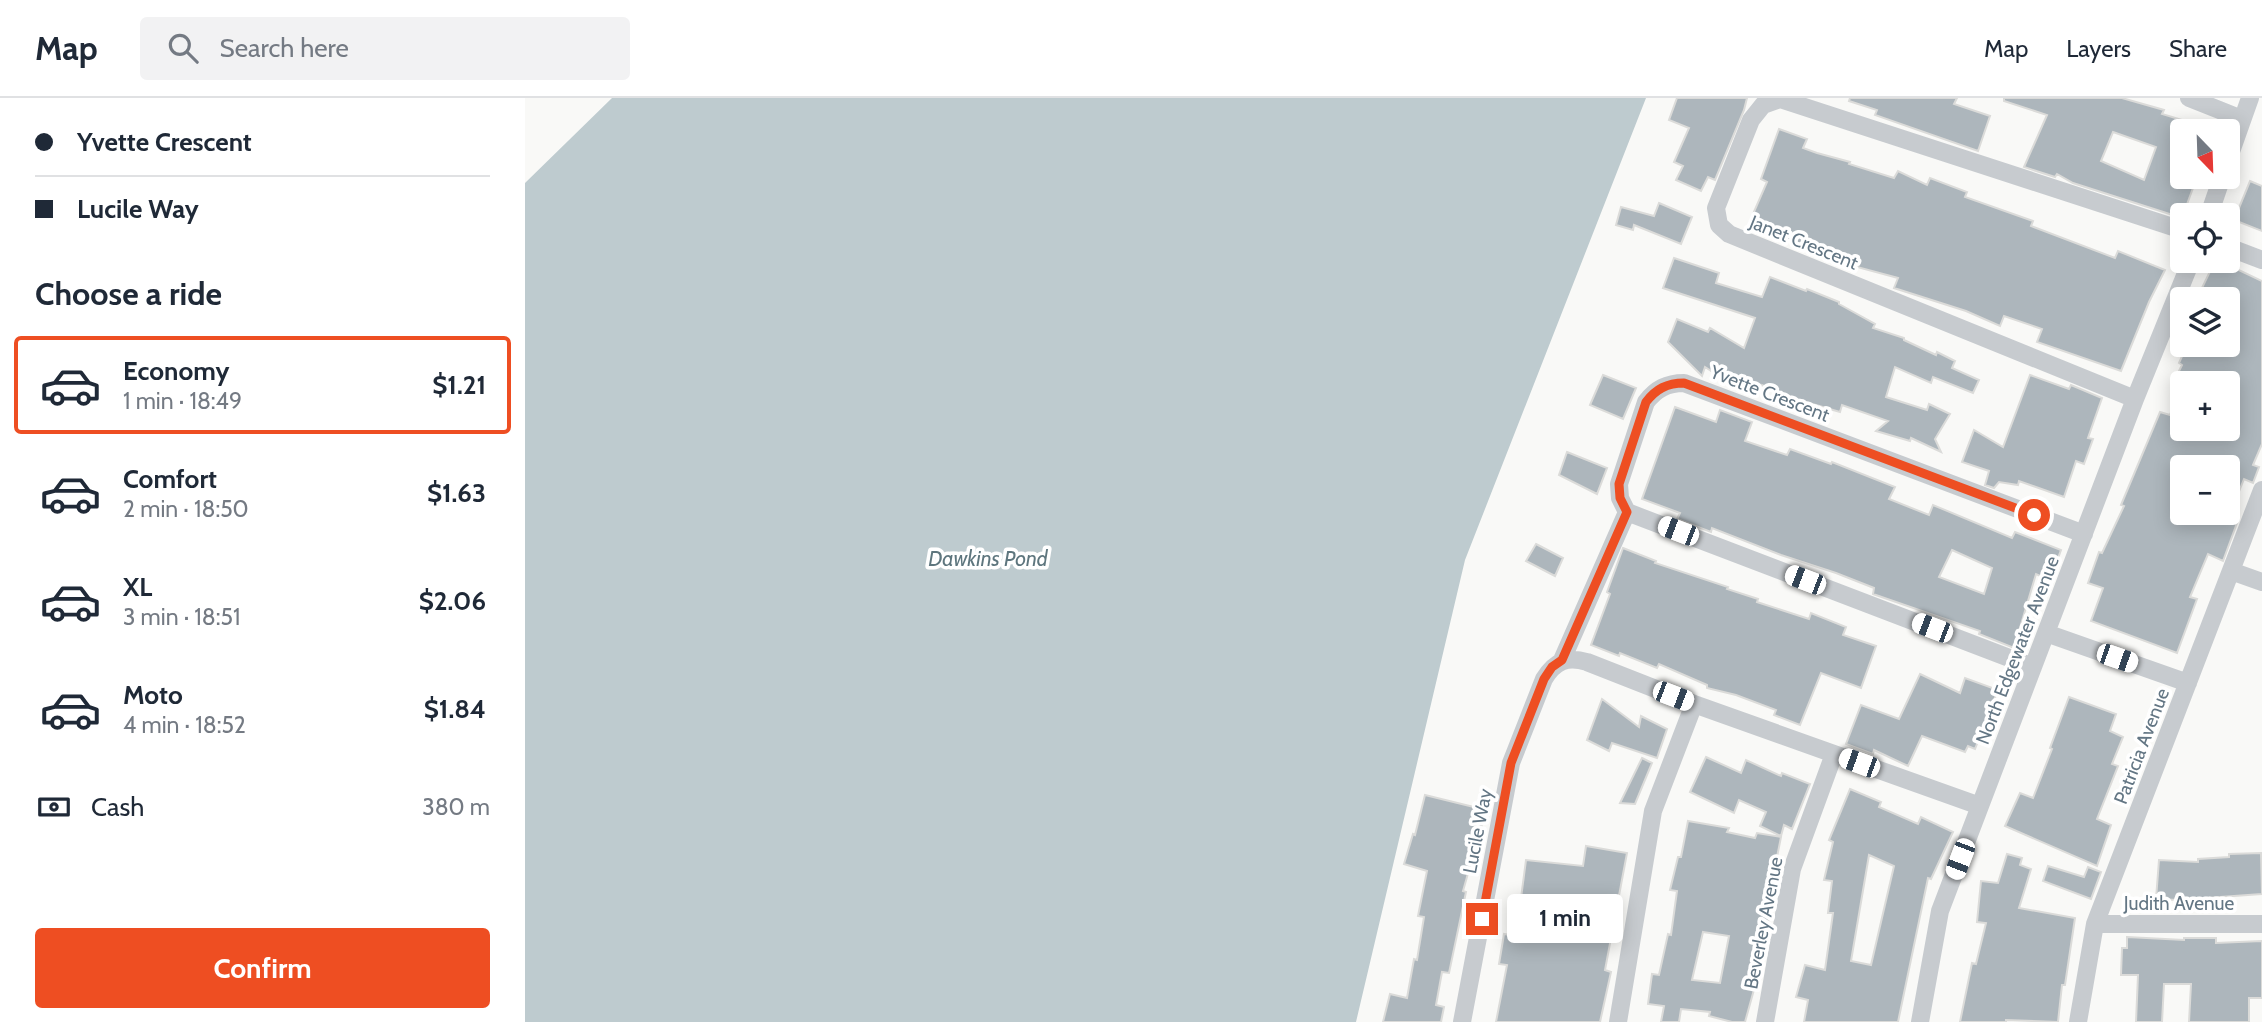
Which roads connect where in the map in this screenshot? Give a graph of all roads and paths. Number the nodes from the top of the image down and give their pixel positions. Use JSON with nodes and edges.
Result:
{"nodes":[{"id":1,"x":2189,"y":98,"type":"edge"},
{"id":2,"x":2250,"y":98,"type":"edge"},
{"id":3,"x":2242,"y":119,"type":"junction"},
{"id":4,"x":2240,"y":125,"type":"edge"},
{"id":5,"x":2170,"y":226,"type":"edge"},
{"id":6,"x":2240,"y":252,"type":"edge"},
{"id":7,"x":2262,"y":260,"type":"edge"},
{"id":8,"x":2186,"y":273,"type":"edge"},
{"id":9,"x":2135,"y":399,"type":"junction"},
{"id":10,"x":2262,"y":490,"type":"edge"},
{"id":11,"x":1627,"y":512,"type":"junction"},
{"id":12,"x":2084,"y":534,"type":"junction"},
{"id":13,"x":2231,"y":571,"type":"junction"},
{"id":14,"x":2262,"y":582,"type":"edge"},
{"id":15,"x":2046,"y":633,"type":"junction"},
{"id":16,"x":1562,"y":660,"type":"junction"},
{"id":17,"x":2033,"y":667,"type":"junction"},
{"id":18,"x":2188,"y":683,"type":"junction"},
{"id":19,"x":1694,"y":704,"type":"junction"},
{"id":20,"x":1835,"y":754,"type":"junction"},
{"id":21,"x":1980,"y":806,"type":"junction"},
{"id":22,"x":2095,"y":924,"type":"junction"},
{"id":23,"x":2262,"y":924,"type":"edge"},
{"id":24,"x":1461,"y":1022,"type":"edge"},
{"id":25,"x":1618,"y":1022,"type":"edge"},
{"id":26,"x":1765,"y":1022,"type":"edge"},
{"id":27,"x":1920,"y":1022,"type":"edge"},
{"id":28,"x":2078,"y":1022,"type":"edge"}],
"edges":[{"from":1,"to":3,"type":"street"},
{"from":2,"to":3,"type":"street"},
{"from":3,"to":4,"type":"street"},
{"from":5,"to":9,"type":"street","name":"Janet Crescent"},
{"from":6,"to":7,"type":"street"},
{"from":8,"to":9,"type":"street","name":"North Edgewater Avenue"},
{"from":9,"to":12,"type":"street","name":"North Edgewater Avenue"},
{"from":10,"to":13,"type":"street","name":"Patricia Avenue"},
{"from":11,"to":12,"type":"street","name":"Yvette Crescent"},
{"from":11,"to":16,"type":"street","name":"Lucile Way"},
{"from":11,"to":17,"type":"street"},
{"from":12,"to":15,"type":"street","name":"North Edgewater Avenue"},
{"from":13,"to":14,"type":"street"},
{"from":13,"to":18,"type":"street","name":"Patricia Avenue"},
{"from":15,"to":17,"type":"street","name":"North Edgewater Avenue"},
{"from":15,"to":18,"type":"street"},
{"from":16,"to":19,"type":"street"},
{"from":16,"to":24,"type":"street","name":"Lucile Way"},
{"from":17,"to":21,"type":"street","name":"North Edgewater Avenue"},
{"from":18,"to":22,"type":"street","name":"Patricia Avenue"},
{"from":19,"to":20,"type":"street"},
{"from":19,"to":25,"type":"street"},
{"from":20,"to":21,"type":"street"},
{"from":20,"to":26,"type":"street","name":"Beverley Avenue"},
{"from":21,"to":27,"type":"street","name":"North Edgewater Avenue"},
{"from":22,"to":23,"type":"street","name":"Judith Avenue"},
{"from":22,"to":28,"type":"street","name":"Patricia Avenue"}]}
